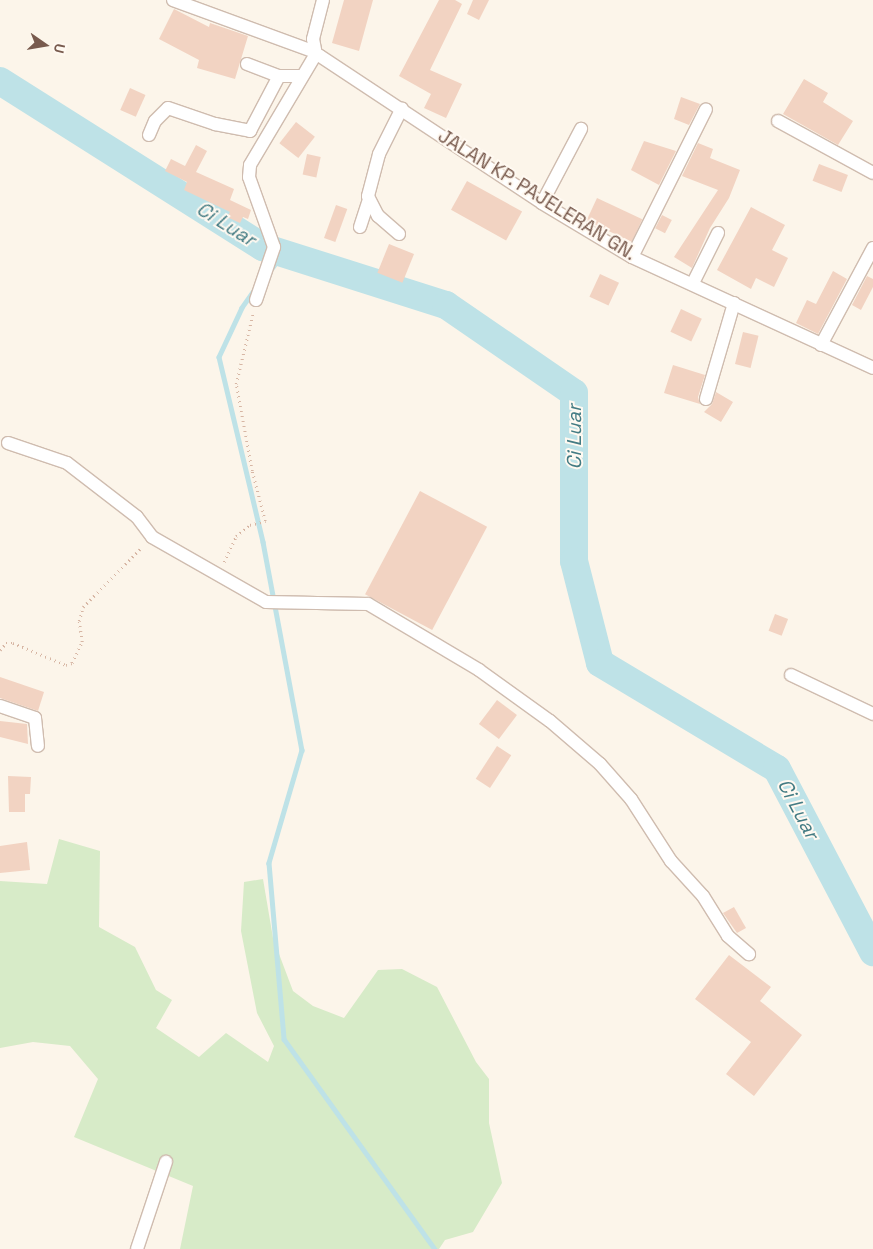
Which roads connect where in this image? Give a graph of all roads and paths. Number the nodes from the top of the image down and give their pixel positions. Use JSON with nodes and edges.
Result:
{"nodes":[{"id":1,"x":173,"y":0,"type":"edge"},
{"id":2,"x":322,"y":0,"type":"edge"},
{"id":3,"x":315,"y":53,"type":"junction"},
{"id":4,"x":247,"y":64,"type":"dead end"},
{"id":5,"x":279,"y":76,"type":"junction"},
{"id":6,"x":302,"y":76,"type":"junction"},
{"id":7,"x":402,"y":108,"type":"junction"},
{"id":8,"x":706,"y":109,"type":"dead end"},
{"id":9,"x":778,"y":121,"type":"dead end"},
{"id":10,"x":581,"y":129,"type":"dead end"},
{"id":11,"x":150,"y":135,"type":"dead end"},
{"id":12,"x":873,"y":173,"type":"edge"},
{"id":13,"x":369,"y":200,"type":"junction"},
{"id":14,"x":542,"y":203,"type":"junction"},
{"id":15,"x":360,"y":227,"type":"dead end"},
{"id":16,"x":718,"y":233,"type":"dead end"},
{"id":17,"x":399,"y":234,"type":"dead end"},
{"id":18,"x":873,"y":248,"type":"edge"},
{"id":19,"x":632,"y":257,"type":"junction"},
{"id":20,"x":693,"y":283,"type":"junction"},
{"id":21,"x":256,"y":300,"type":"joint"},
{"id":22,"x":734,"y":303,"type":"junction"},
{"id":23,"x":821,"y":345,"type":"junction"},
{"id":24,"x":873,"y":368,"type":"edge"},
{"id":25,"x":706,"y":399,"type":"dead end"},
{"id":26,"x":8,"y":443,"type":"dead end"},
{"id":27,"x":152,"y":537,"type":"junction"},
{"id":28,"x":219,"y":572,"type":"junction"},
{"id":29,"x":0,"y":650,"type":"edge"},
{"id":30,"x":791,"y":675,"type":"dead end"},
{"id":31,"x":0,"y":706,"type":"edge"},
{"id":32,"x":873,"y":714,"type":"edge"},
{"id":33,"x":38,"y":746,"type":"dead end"},
{"id":34,"x":749,"y":954,"type":"dead end"},
{"id":35,"x":166,"y":1162,"type":"dead end"},
{"id":36,"x":137,"y":1249,"type":"edge"}],
"edges":[{"from":1,"to":3,"type":"street","name":"JALAN KP. PAJELERAN GN."},
{"from":2,"to":3,"type":"street"},
{"from":3,"to":6,"type":"street"},
{"from":3,"to":7,"type":"street","name":"JALAN KP. PAJELERAN GN."},
{"from":4,"to":5,"type":"street"},
{"from":5,"to":6,"type":"street"},
{"from":5,"to":11,"type":"street"},
{"from":6,"to":21,"type":"street"},
{"from":7,"to":13,"type":"street"},
{"from":7,"to":14,"type":"street","name":"JALAN KP. PAJELERAN GN."},
{"from":8,"to":19,"type":"street"},
{"from":9,"to":12,"type":"street"},
{"from":10,"to":14,"type":"street"},
{"from":13,"to":15,"type":"street"},
{"from":13,"to":17,"type":"street"},
{"from":14,"to":19,"type":"street","name":"JALAN KP. PAJELERAN GN."},
{"from":16,"to":20,"type":"street"},
{"from":18,"to":23,"type":"street"},
{"from":19,"to":20,"type":"street","name":"JALAN KP. PAJELERAN GN."},
{"from":20,"to":22,"type":"street","name":"JALAN KP. PAJELERAN GN."},
{"from":21,"to":28,"type":"path"},
{"from":22,"to":23,"type":"street","name":"JALAN KP. PAJELERAN GN."},
{"from":22,"to":25,"type":"street"},
{"from":23,"to":24,"type":"street","name":"JALAN KP. PAJELERAN GN."},
{"from":26,"to":27,"type":"street"},
{"from":27,"to":28,"type":"street"},
{"from":27,"to":29,"type":"path"},
{"from":28,"to":34,"type":"street"},
{"from":30,"to":32,"type":"street"},
{"from":31,"to":33,"type":"street"},
{"from":35,"to":36,"type":"street"}]}
